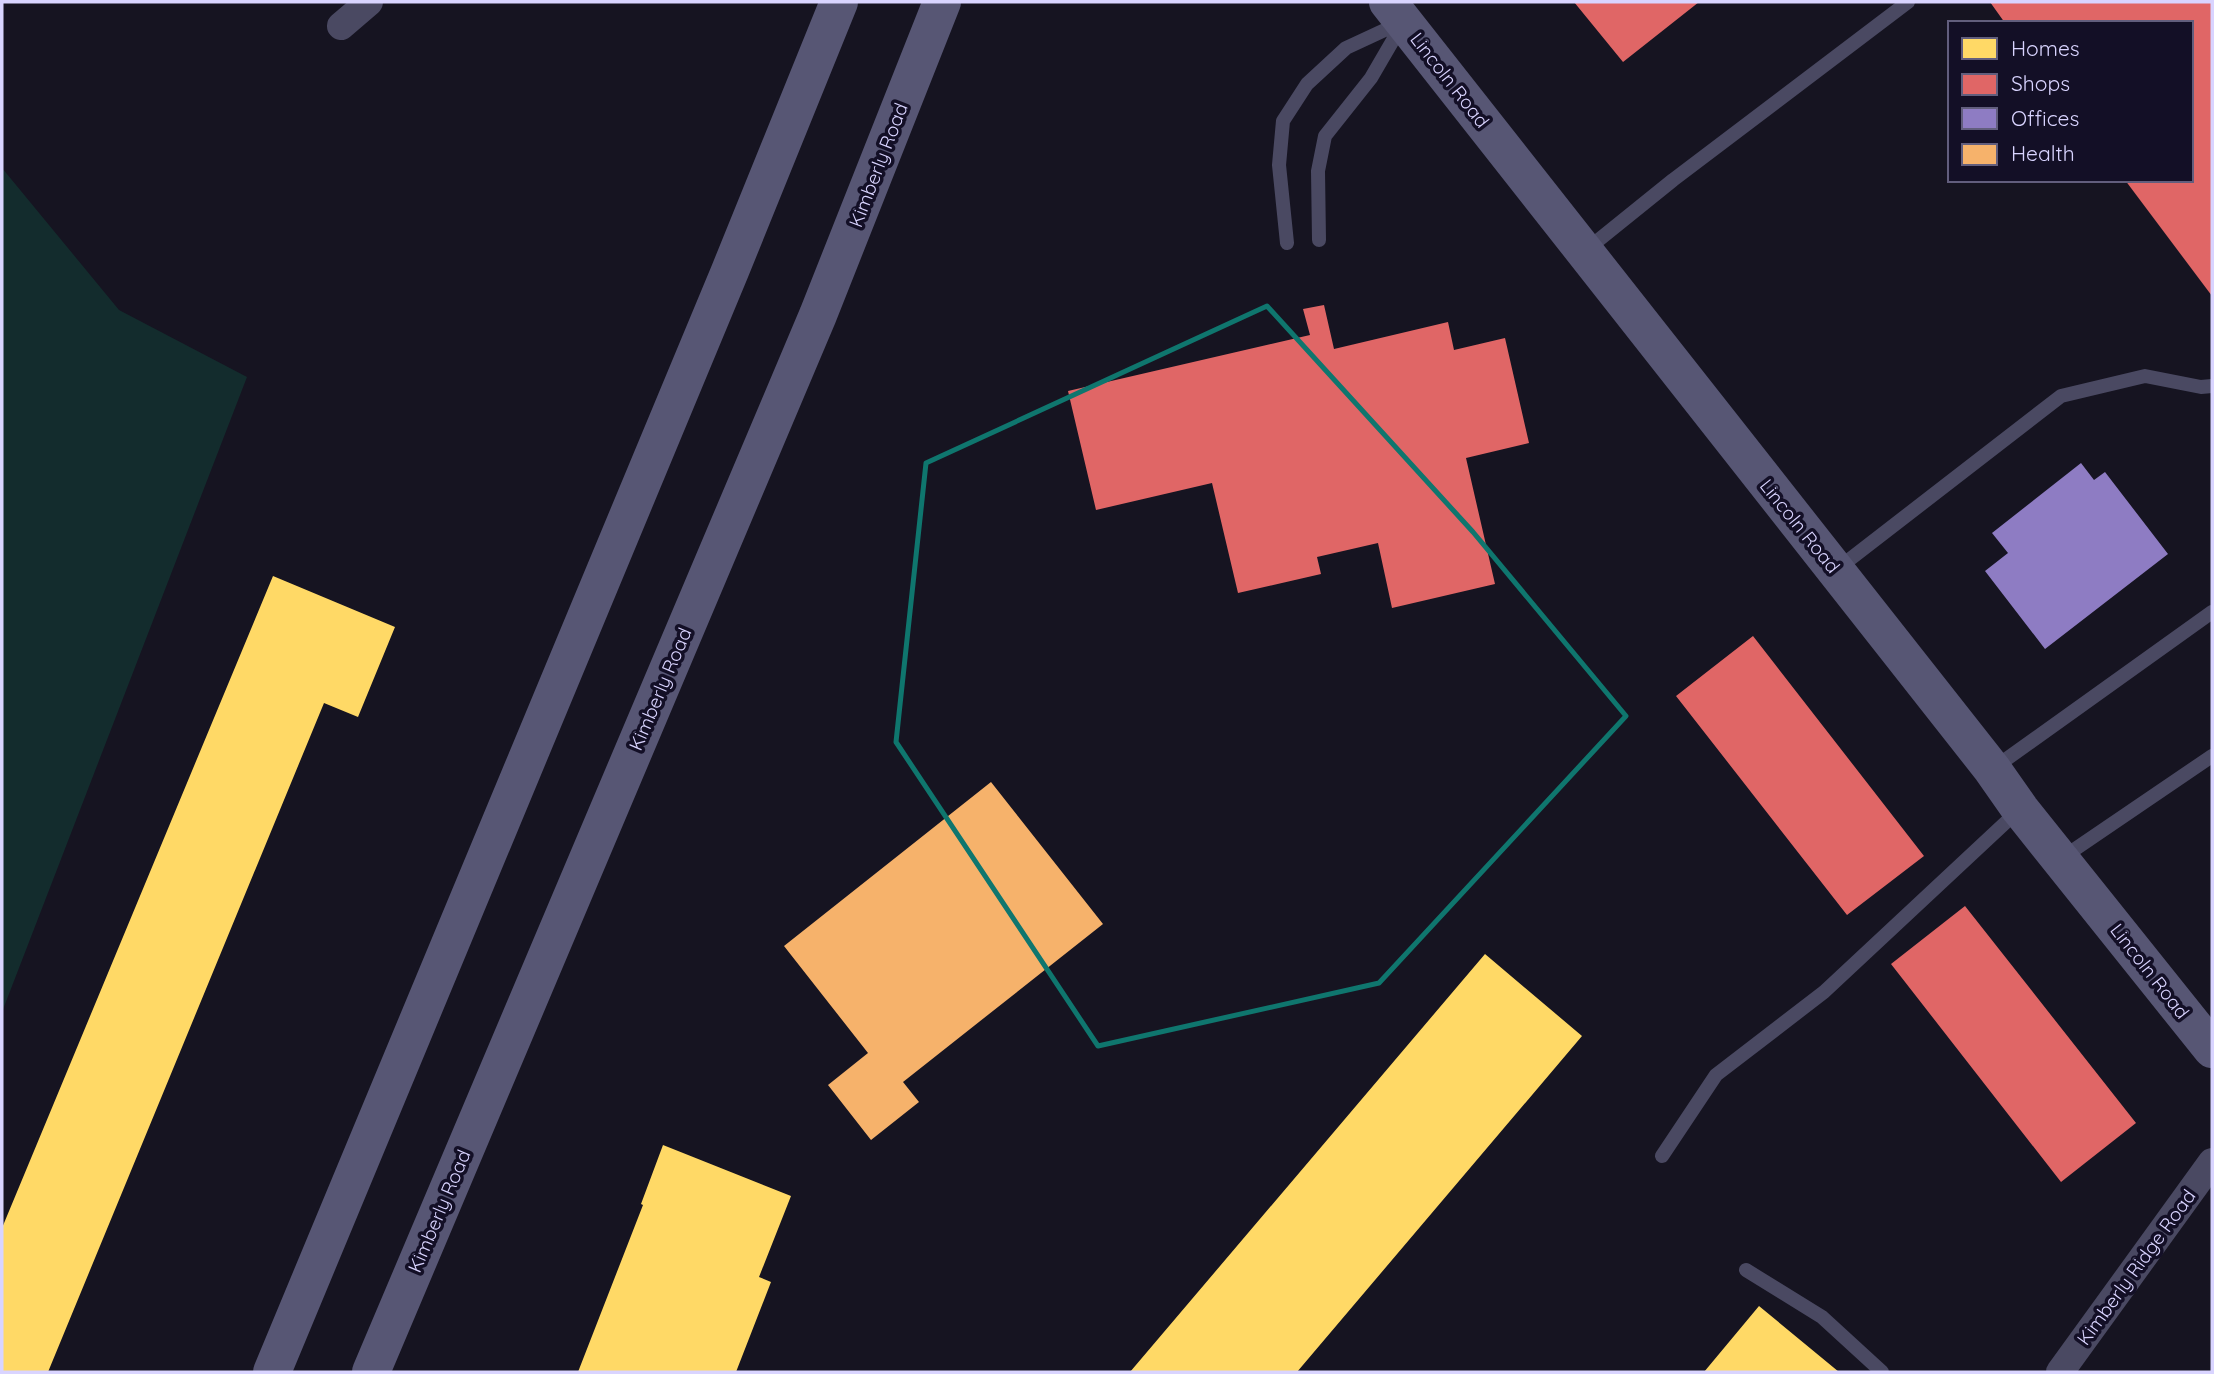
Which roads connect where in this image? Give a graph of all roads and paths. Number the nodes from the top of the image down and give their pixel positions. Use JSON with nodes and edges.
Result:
{"nodes":[{"id":1,"x":369,"y":2,"type":"edge"},
{"id":2,"x":839,"y":2,"type":"edge"},
{"id":3,"x":942,"y":2,"type":"edge"},
{"id":4,"x":1908,"y":2,"type":"edge"},
{"id":5,"x":1396,"y":12,"type":"edge"},
{"id":6,"x":341,"y":26,"type":"dead end"},
{"id":7,"x":1319,"y":240,"type":"dead end"},
{"id":8,"x":1287,"y":243,"type":"dead end"},
{"id":9,"x":1585,"y":251,"type":"junction"},
{"id":10,"x":2212,"y":386,"type":"edge"},
{"id":11,"x":1836,"y":570,"type":"junction"},
{"id":12,"x":2212,"y":612,"type":"edge"},
{"id":13,"x":2212,"y":756,"type":"edge"},
{"id":14,"x":1992,"y":769,"type":"junction"},
{"id":15,"x":2020,"y":809,"type":"junction"},
{"id":16,"x":2061,"y":859,"type":"junction"},
{"id":17,"x":2212,"y":1049,"type":"edge"},
{"id":18,"x":1662,"y":1156,"type":"dead end"},
{"id":19,"x":2212,"y":1162,"type":"edge"},
{"id":20,"x":1746,"y":1270,"type":"dead end"},
{"id":21,"x":272,"y":1372,"type":"edge"},
{"id":22,"x":371,"y":1372,"type":"edge"},
{"id":23,"x":1882,"y":1372,"type":"edge"},
{"id":24,"x":2060,"y":1372,"type":"edge"}],
"edges":[{"from":1,"to":6,"type":"street"},
{"from":2,"to":21,"type":"main road"},
{"from":3,"to":22,"type":"main road","name":"Kimberly Road"},
{"from":4,"to":9,"type":"lane"},
{"from":5,"to":7,"type":"lane"},
{"from":5,"to":8,"type":"lane"},
{"from":5,"to":9,"type":"main road","name":"Lincoln Road"},
{"from":9,"to":11,"type":"main road","name":"Lincoln Road"},
{"from":10,"to":11,"type":"lane"},
{"from":11,"to":14,"type":"main road","name":"Lincoln Road"},
{"from":12,"to":14,"type":"lane"},
{"from":13,"to":16,"type":"lane"},
{"from":14,"to":15,"type":"main road","name":"Lincoln Road"},
{"from":15,"to":16,"type":"main road","name":"Lincoln Road"},
{"from":15,"to":18,"type":"lane"},
{"from":16,"to":17,"type":"main road","name":"Lincoln Road"},
{"from":19,"to":24,"type":"street","name":"Kimberly Ridge Road"},
{"from":20,"to":23,"type":"lane"}]}
